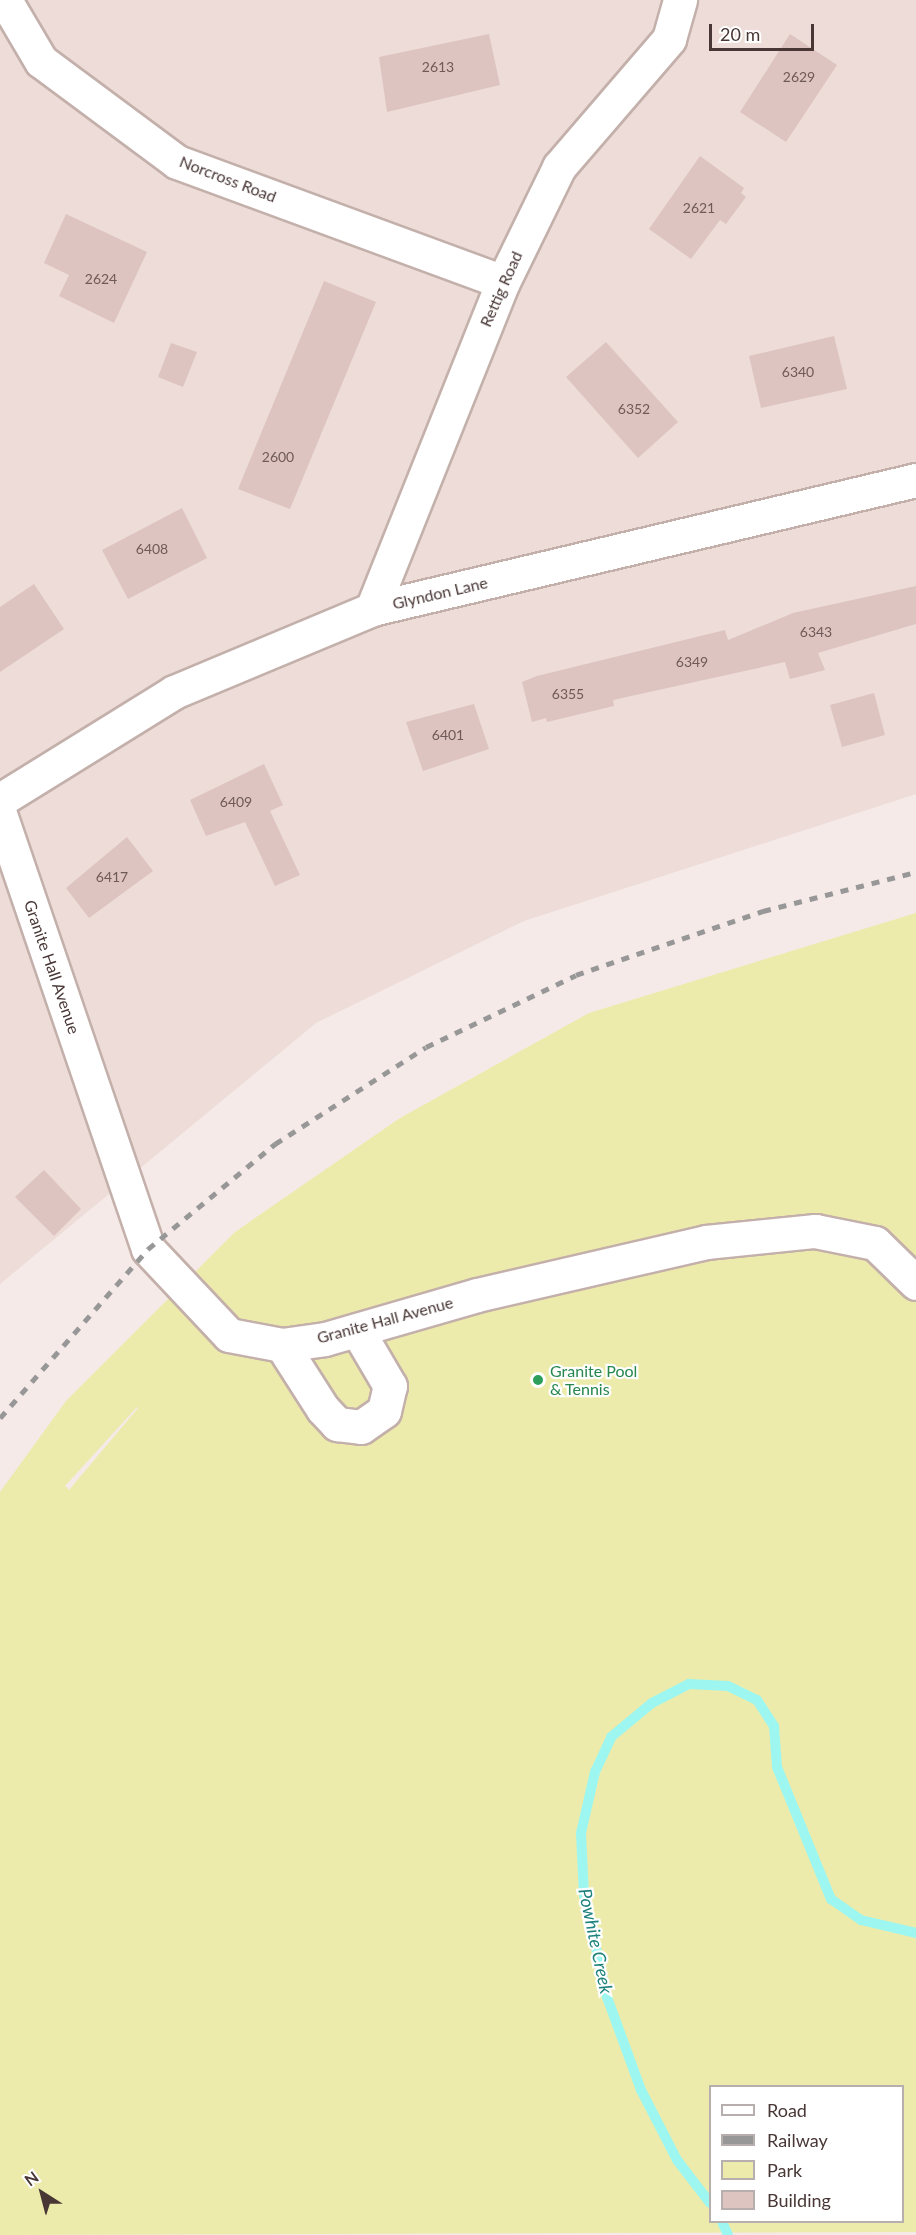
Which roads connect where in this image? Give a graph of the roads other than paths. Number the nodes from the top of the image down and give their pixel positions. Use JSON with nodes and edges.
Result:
{"nodes":[{"id":1,"x":5,"y":0,"type":"edge"},
{"id":2,"x":680,"y":0,"type":"edge"},
{"id":3,"x":503,"y":282,"type":"junction"},
{"id":4,"x":916,"y":480,"type":"edge"},
{"id":5,"x":372,"y":609,"type":"junction"},
{"id":6,"x":0,"y":800,"type":"edge"},
{"id":7,"x":0,"y":814,"type":"edge"},
{"id":8,"x":916,"y":1283,"type":"edge"},
{"id":9,"x":357,"y":1330,"type":"junction"},
{"id":10,"x":282,"y":1344,"type":"junction"}],
"edges":[{"from":1,"to":3,"type":"street","name":"Norcross Road"},
{"from":2,"to":3,"type":"street","name":"Rettig Road"},
{"from":3,"to":5,"type":"street","name":"Rettig Road"},
{"from":4,"to":5,"type":"street","name":"Glyndon Lane"},
{"from":5,"to":6,"type":"street","name":"Glyndon Lane"},
{"from":7,"to":10,"type":"street","name":"Granite Hall Avenue"},
{"from":8,"to":9,"type":"street","name":"Granite Hall Avenue"},
{"from":9,"to":10,"type":"street","name":"Granite Hall Avenue"},
{"from":9,"to":10,"type":"street"}]}
